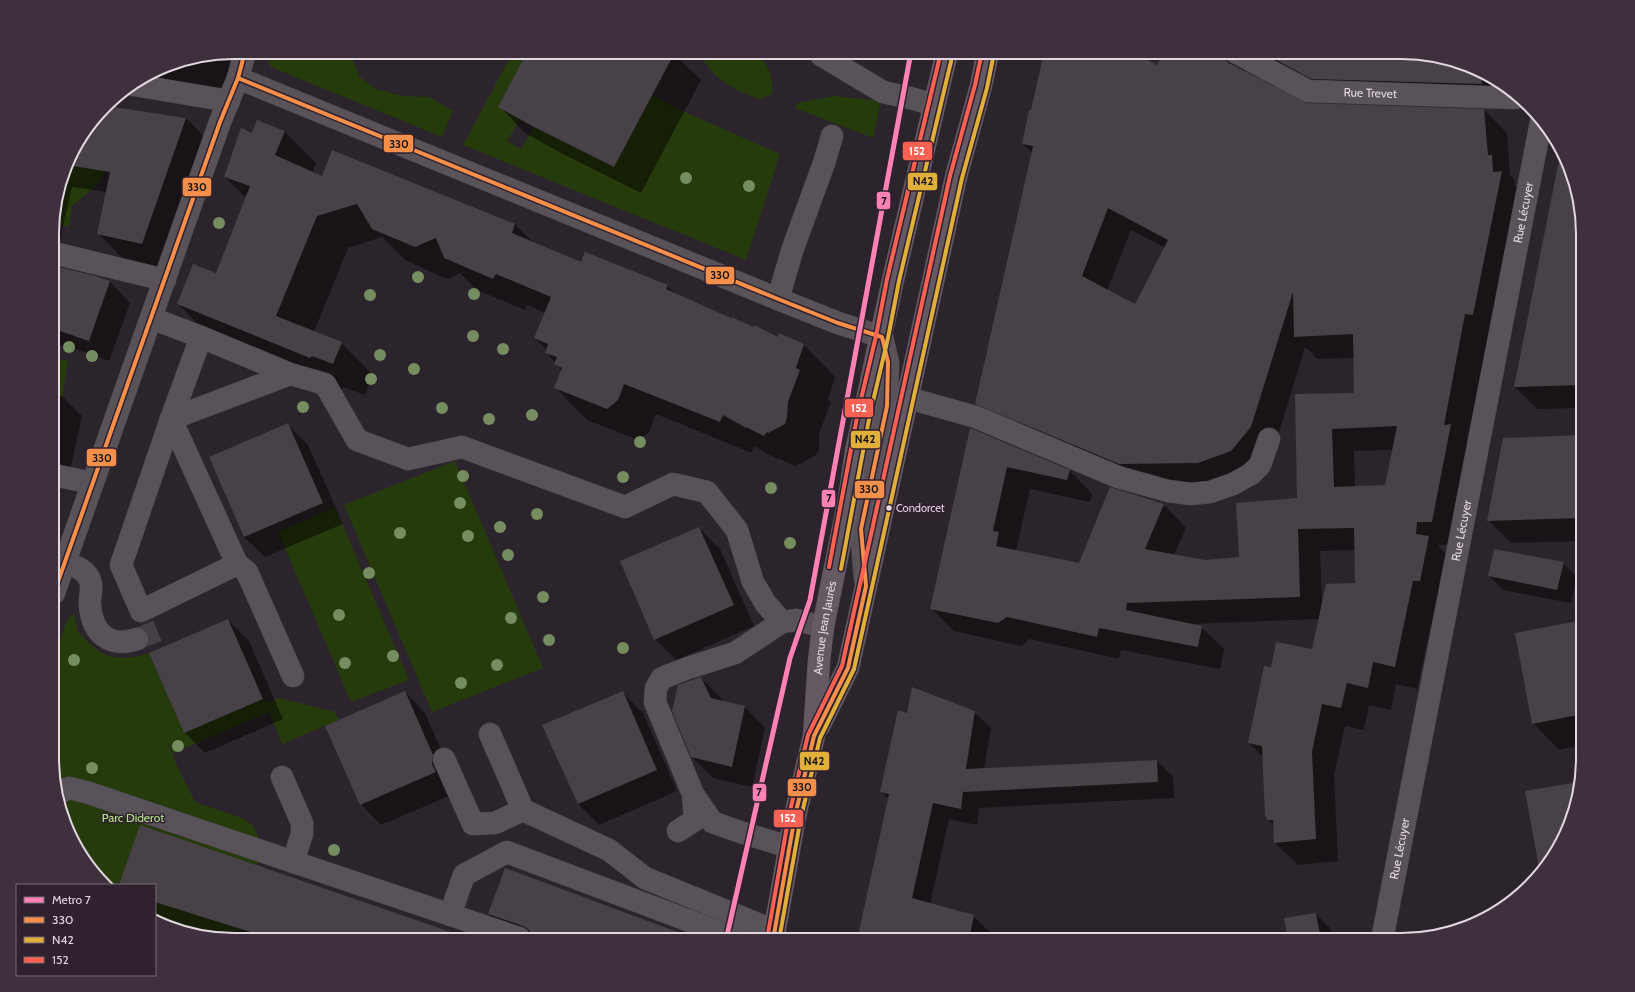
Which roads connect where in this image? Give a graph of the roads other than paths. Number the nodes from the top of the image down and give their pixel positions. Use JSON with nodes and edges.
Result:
{"nodes":[{"id":1,"x":243,"y":59,"type":"edge"},
{"id":2,"x":828,"y":59,"type":"edge"},
{"id":3,"x":945,"y":59,"type":"edge"},
{"id":4,"x":987,"y":59,"type":"edge"},
{"id":5,"x":1248,"y":59,"type":"edge"},
{"id":6,"x":238,"y":78,"type":"junction"},
{"id":7,"x":140,"y":86,"type":"edge"},
{"id":8,"x":1511,"y":98,"type":"edge"},
{"id":9,"x":229,"y":101,"type":"junction"},
{"id":10,"x":934,"y":105,"type":"junction"},
{"id":11,"x":1540,"y":127,"type":"edge"},
{"id":12,"x":832,"y":136,"type":"dead end"},
{"id":13,"x":59,"y":254,"type":"edge"},
{"id":14,"x":165,"y":280,"type":"junction"},
{"id":15,"x":778,"y":299,"type":"junction"},
{"id":16,"x":151,"y":318,"type":"junction"},
{"id":17,"x":201,"y":337,"type":"junction"},
{"id":18,"x":882,"y":337,"type":"junction"},
{"id":19,"x":290,"y":374,"type":"junction"},
{"id":20,"x":908,"y":398,"type":"junction"},
{"id":21,"x":171,"y":419,"type":"junction"},
{"id":22,"x":1269,"y":439,"type":"dead end"},
{"id":23,"x":59,"y":476,"type":"edge"},
{"id":24,"x":92,"y":483,"type":"junction"},
{"id":25,"x":64,"y":562,"type":"junction"},
{"id":26,"x":237,"y":564,"type":"junction"},
{"id":27,"x":59,"y":578,"type":"edge"},
{"id":28,"x":866,"y":586,"type":"junction"},
{"id":29,"x":782,"y":622,"type":"junction"},
{"id":30,"x":823,"y":627,"type":"junction"},
{"id":31,"x":137,"y":639,"type":"tunnel mouth"},
{"id":32,"x":293,"y":676,"type":"dead end"},
{"id":33,"x":490,"y":734,"type":"dead end"},
{"id":34,"x":814,"y":736,"type":"junction"},
{"id":35,"x":444,"y":759,"type":"dead end"},
{"id":36,"x":282,"y":777,"type":"dead end"},
{"id":37,"x":62,"y":792,"type":"edge"},
{"id":38,"x":693,"y":794,"type":"junction"},
{"id":39,"x":523,"y":810,"type":"junction"},
{"id":40,"x":678,"y":831,"type":"dead end"},
{"id":41,"x":789,"y":847,"type":"junction"},
{"id":42,"x":293,"y":862,"type":"junction"},
{"id":43,"x":450,"y":915,"type":"junction"},
{"id":44,"x":504,"y":933,"type":"edge"},
{"id":45,"x":721,"y":933,"type":"edge"},
{"id":46,"x":767,"y":933,"type":"edge"},
{"id":47,"x":775,"y":933,"type":"edge"},
{"id":48,"x":1383,"y":933,"type":"edge"}],
"edges":[{"from":1,"to":6,"type":"street"},
{"from":2,"to":10,"type":"street"},
{"from":3,"to":10,"type":"main road","name":"Avenue Jean Jaurès"},
{"from":4,"to":20,"type":"main road","name":"Avenue Jean Jaurès"},
{"from":5,"to":8,"type":"street","name":"Rue Trevet"},
{"from":6,"to":9,"type":"street"},
{"from":6,"to":15,"type":"street"},
{"from":7,"to":9,"type":"street"},
{"from":9,"to":14,"type":"street"},
{"from":10,"to":18,"type":"main road","name":"Avenue Jean Jaurès"},
{"from":11,"to":48,"type":"street","name":"Rue Lécuyer"},
{"from":12,"to":15,"type":"street"},
{"from":13,"to":14,"type":"street"},
{"from":14,"to":16,"type":"street"},
{"from":15,"to":18,"type":"street"},
{"from":16,"to":17,"type":"street"},
{"from":16,"to":24,"type":"street"},
{"from":17,"to":19,"type":"street"},
{"from":17,"to":21,"type":"street"},
{"from":18,"to":28,"type":"street"},
{"from":18,"to":30,"type":"main road","name":"Avenue Jean Jaurès"},
{"from":19,"to":21,"type":"street"},
{"from":19,"to":29,"type":"street"},
{"from":20,"to":22,"type":"street"},
{"from":20,"to":28,"type":"main road","name":"Avenue Jean Jaurès"},
{"from":21,"to":26,"type":"street"},
{"from":21,"to":26,"type":"street"},
{"from":23,"to":24,"type":"street"},
{"from":24,"to":25,"type":"street"},
{"from":25,"to":27,"type":"street"},
{"from":25,"to":31,"type":"street"},
{"from":26,"to":32,"type":"street"},
{"from":28,"to":34,"type":"main road","name":"Avenue Jean Jaurès"},
{"from":29,"to":30,"type":"street"},
{"from":29,"to":38,"type":"street"},
{"from":30,"to":34,"type":"main road","name":"Avenue Jean Jaurès"},
{"from":33,"to":39,"type":"street"},
{"from":34,"to":41,"type":"main road","name":"Avenue Jean Jaurès"},
{"from":35,"to":39,"type":"street"},
{"from":36,"to":42,"type":"street"},
{"from":37,"to":42,"type":"street"},
{"from":38,"to":40,"type":"street"},
{"from":38,"to":41,"type":"street"},
{"from":39,"to":46,"type":"street"},
{"from":41,"to":47,"type":"main road","name":"Avenue Jean Jaurès"},
{"from":42,"to":43,"type":"street"},
{"from":43,"to":44,"type":"street"},
{"from":43,"to":45,"type":"street"}]}
